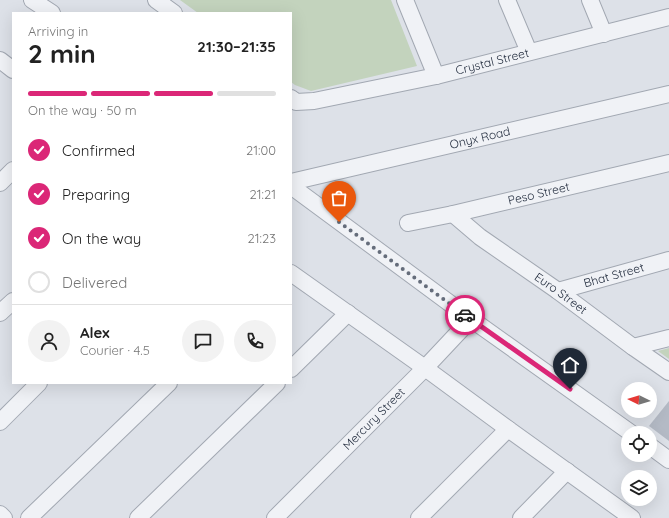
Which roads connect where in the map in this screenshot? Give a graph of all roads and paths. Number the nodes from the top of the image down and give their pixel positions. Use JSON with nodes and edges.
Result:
{"nodes":[{"id":1,"x":32,"y":0,"type":"edge"},
{"id":2,"x":156,"y":0,"type":"edge"},
{"id":3,"x":405,"y":0,"type":"edge"},
{"id":4,"x":507,"y":0,"type":"edge"},
{"id":5,"x":590,"y":0,"type":"edge"},
{"id":6,"x":50,"y":12,"type":"edge"},
{"id":7,"x":173,"y":12,"type":"edge"},
{"id":8,"x":669,"y":18,"type":"edge"},
{"id":9,"x":604,"y":34,"type":"junction"},
{"id":10,"x":529,"y":52,"type":"junction"},
{"id":11,"x":436,"y":76,"type":"junction"},
{"id":12,"x":669,"y":94,"type":"edge"},
{"id":13,"x":292,"y":99,"type":"edge"},
{"id":14,"x":669,"y":163,"type":"edge"},
{"id":15,"x":12,"y":171,"type":"edge"},
{"id":16,"x":292,"y":182,"type":"edge"},
{"id":17,"x":0,"y":183,"type":"edge"},
{"id":18,"x":292,"y":187,"type":"edge"},
{"id":19,"x":453,"y":214,"type":"junction"},
{"id":20,"x":408,"y":223,"type":"dead end"},
{"id":21,"x":669,"y":260,"type":"edge"},
{"id":22,"x":292,"y":274,"type":"edge"},
{"id":23,"x":558,"y":291,"type":"junction"},
{"id":24,"x":12,"y":302,"type":"edge"},
{"id":25,"x":0,"y":313,"type":"edge"},
{"id":26,"x":348,"y":313,"type":"junction"},
{"id":27,"x":471,"y":319,"type":"junction"},
{"id":28,"x":669,"y":338,"type":"edge"},
{"id":29,"x":633,"y":347,"type":"junction"},
{"id":30,"x":292,"y":368,"type":"edge"},
{"id":31,"x":426,"y":368,"type":"junction"},
{"id":32,"x":669,"y":372,"type":"edge"},
{"id":33,"x":38,"y":384,"type":"edge"},
{"id":34,"x":168,"y":384,"type":"edge"},
{"id":35,"x":276,"y":384,"type":"edge"},
{"id":36,"x":0,"y":422,"type":"edge"},
{"id":37,"x":621,"y":426,"type":"edge"},
{"id":38,"x":508,"y":429,"type":"junction"},
{"id":39,"x":657,"y":451,"type":"edge"},
{"id":40,"x":669,"y":460,"type":"edge"},
{"id":41,"x":567,"y":471,"type":"junction"},
{"id":42,"x":0,"y":514,"type":"edge"},
{"id":43,"x":4,"y":518,"type":"edge"},
{"id":44,"x":30,"y":518,"type":"edge"},
{"id":45,"x":138,"y":518,"type":"edge"},
{"id":46,"x":275,"y":518,"type":"edge"},
{"id":47,"x":419,"y":518,"type":"edge"},
{"id":48,"x":522,"y":518,"type":"edge"},
{"id":49,"x":632,"y":518,"type":"edge"}],
"edges":[{"from":1,"to":6,"type":"street"},
{"from":2,"to":7,"type":"street"},
{"from":3,"to":11,"type":"street"},
{"from":4,"to":10,"type":"street"},
{"from":5,"to":9,"type":"street"},
{"from":8,"to":9,"type":"street","name":"Crystal Street"},
{"from":9,"to":10,"type":"street","name":"Crystal Street"},
{"from":10,"to":11,"type":"street","name":"Crystal Street"},
{"from":11,"to":13,"type":"street","name":"Crystal Street"},
{"from":12,"to":16,"type":"street","name":"Onyx Road"},
{"from":14,"to":19,"type":"street","name":"Peso Street"},
{"from":15,"to":17,"type":"street"},
{"from":18,"to":27,"type":"street"},
{"from":19,"to":20,"type":"street","name":"Peso Street"},
{"from":19,"to":23,"type":"street","name":"Euro Street"},
{"from":21,"to":23,"type":"street","name":"Bhat Street"},
{"from":22,"to":26,"type":"street"},
{"from":23,"to":29,"type":"street","name":"Euro Street"},
{"from":24,"to":25,"type":"street"},
{"from":26,"to":30,"type":"street"},
{"from":26,"to":31,"type":"street"},
{"from":27,"to":31,"type":"street","name":"Mercury Street"},
{"from":27,"to":37,"type":"street"},
{"from":28,"to":29,"type":"street"},
{"from":29,"to":32,"type":"street","name":"Euro Street"},
{"from":31,"to":38,"type":"street"},
{"from":31,"to":46,"type":"street","name":"Mercury Street"},
{"from":33,"to":36,"type":"street"},
{"from":34,"to":44,"type":"street"},
{"from":35,"to":45,"type":"street"},
{"from":38,"to":41,"type":"street"},
{"from":38,"to":47,"type":"street"},
{"from":39,"to":40,"type":"street"},
{"from":41,"to":48,"type":"street"},
{"from":41,"to":49,"type":"street"},
{"from":42,"to":43,"type":"street"}]}
